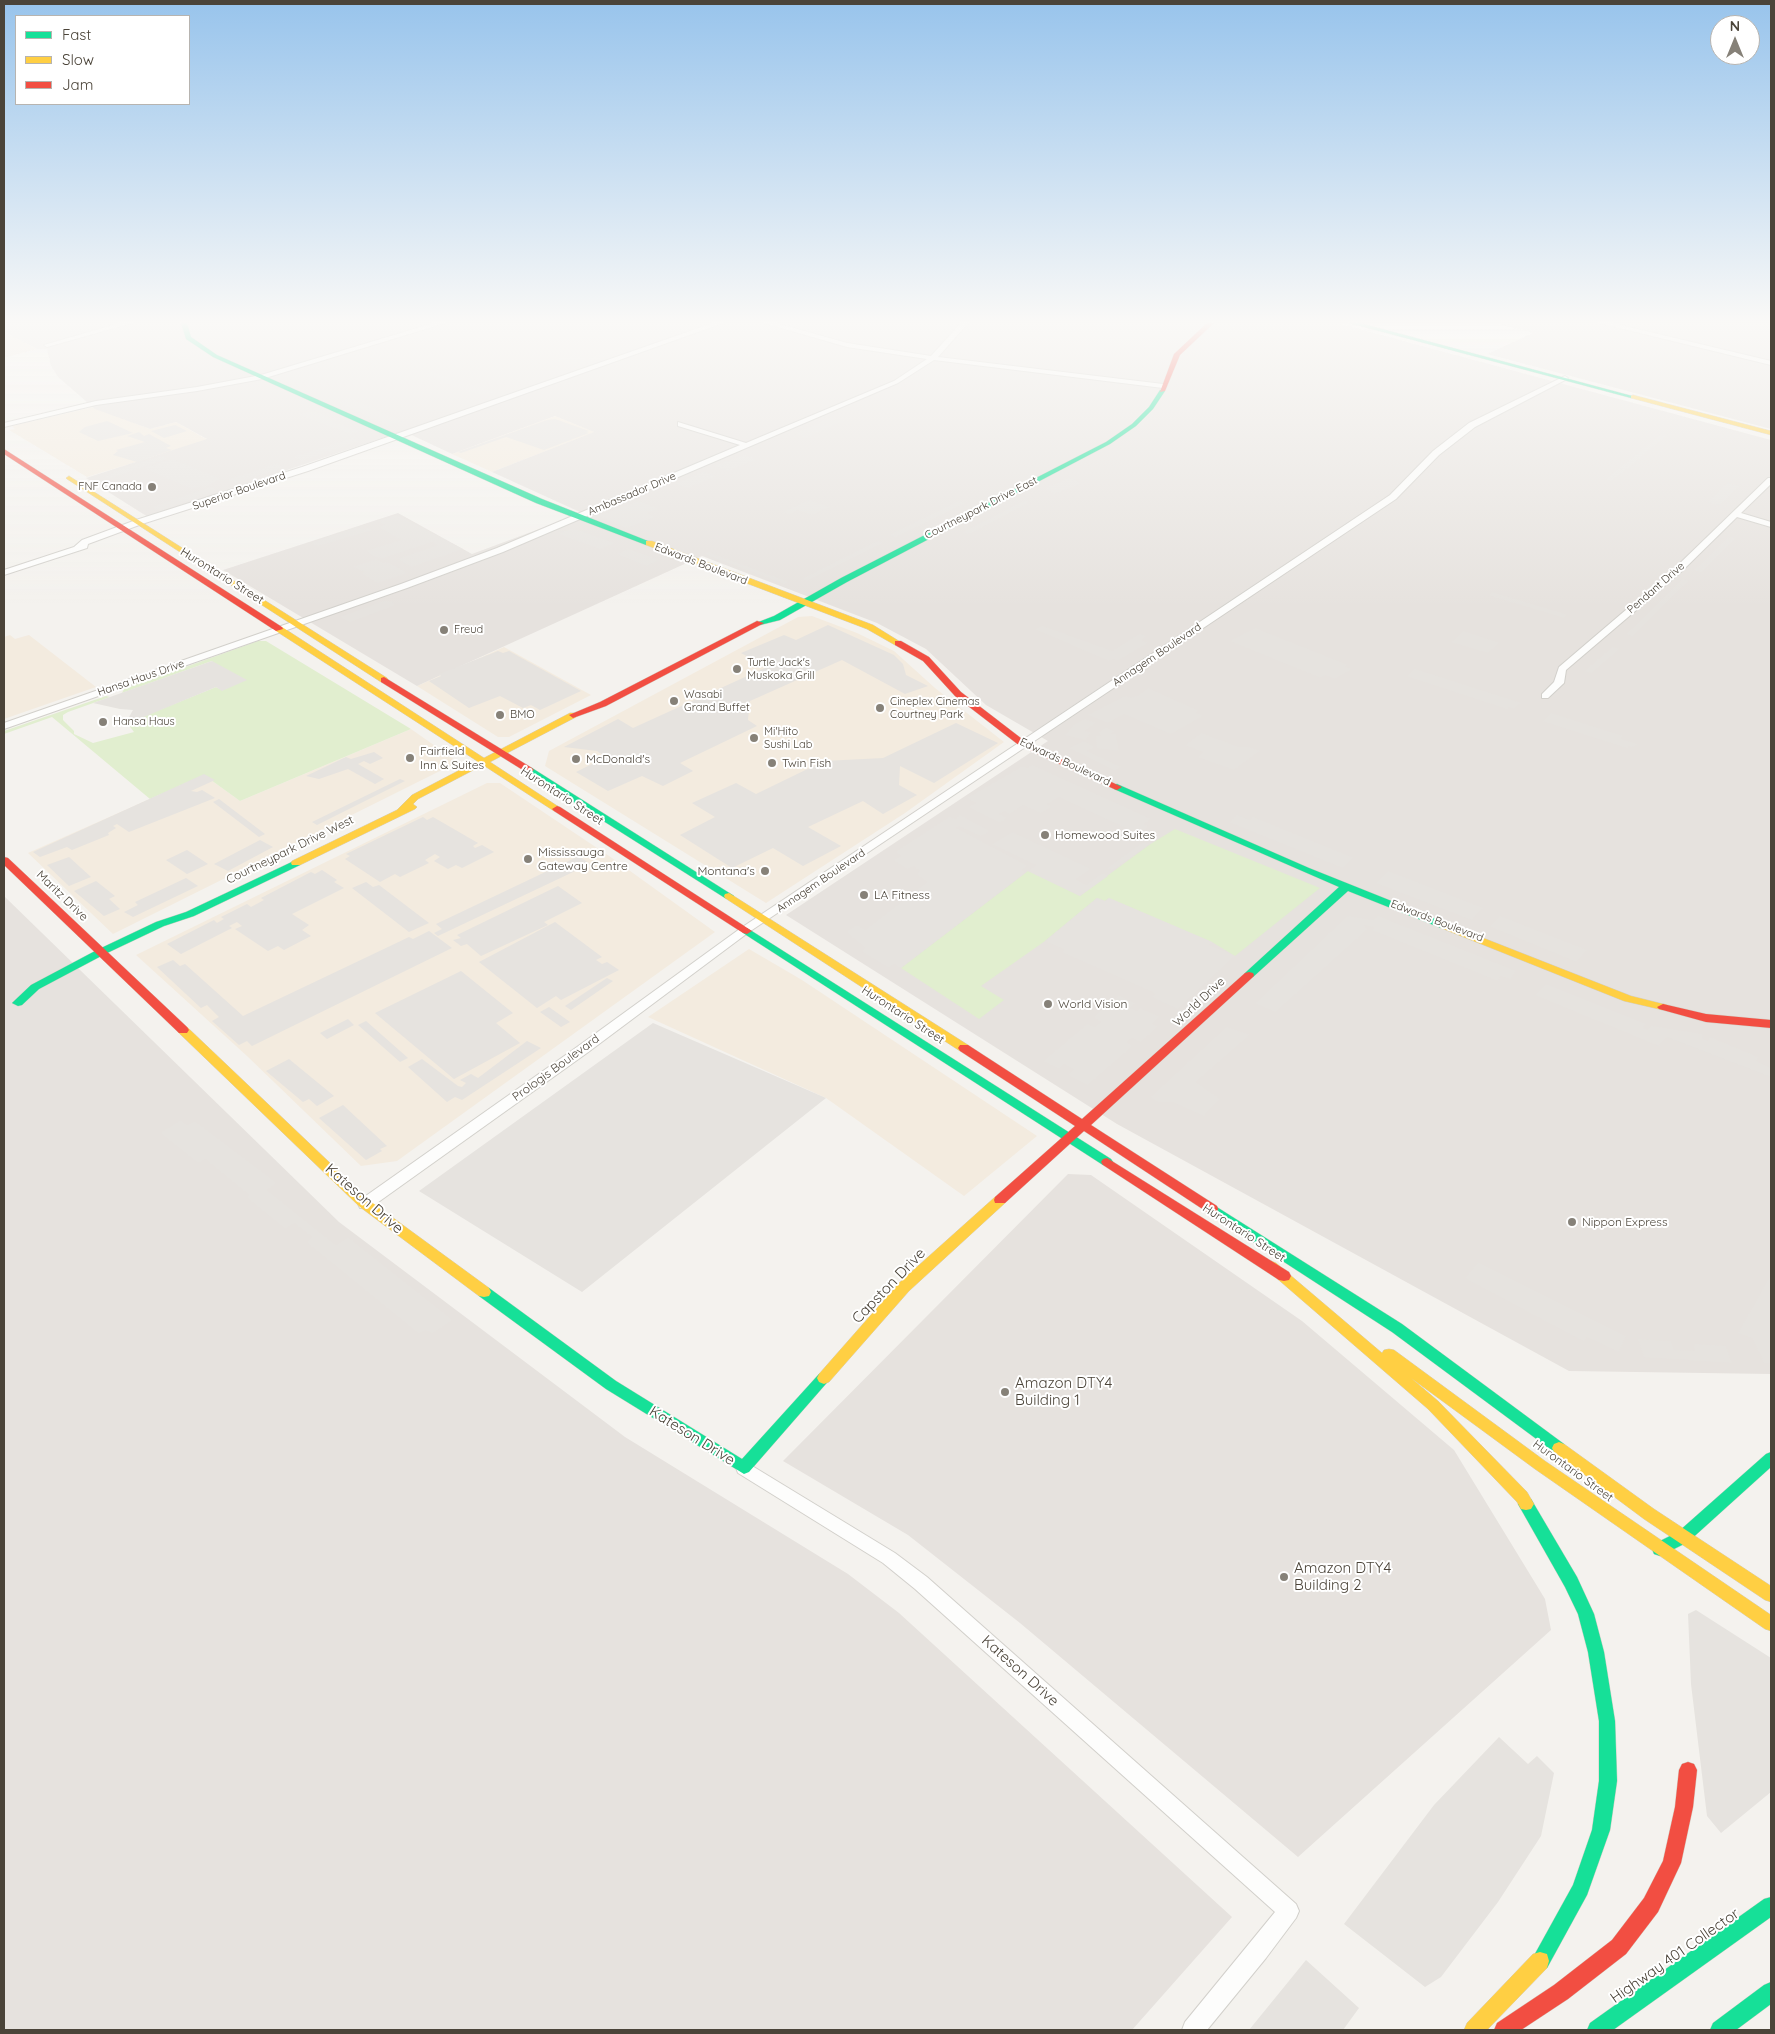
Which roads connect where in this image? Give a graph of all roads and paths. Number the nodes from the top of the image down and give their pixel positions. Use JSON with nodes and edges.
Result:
{"nodes":[{"id":1,"x":34,"y":418,"type":"edge"},
{"id":2,"x":354,"y":418,"type":"edge"},
{"id":3,"x":446,"y":418,"type":"edge"},
{"id":4,"x":813,"y":418,"type":"edge"},
{"id":5,"x":1141,"y":418,"type":"edge"},
{"id":6,"x":1489,"y":418,"type":"edge"},
{"id":7,"x":1711,"y":418,"type":"edge"},
{"id":8,"x":681,"y":424,"type":"dead end"},
{"id":9,"x":4,"y":425,"type":"edge"},
{"id":10,"x":1771,"y":434,"type":"edge"},
{"id":11,"x":394,"y":436,"type":"junction"},
{"id":12,"x":12,"y":442,"type":"dead end"},
{"id":13,"x":746,"y":445,"type":"junction"},
{"id":14,"x":4,"y":451,"type":"edge"},
{"id":15,"x":1771,"y":480,"type":"edge"},
{"id":16,"x":1736,"y":514,"type":"junction"},
{"id":17,"x":578,"y":517,"type":"junction"},
{"id":18,"x":142,"y":524,"type":"junction"},
{"id":19,"x":1771,"y":525,"type":"edge"},
{"id":20,"x":124,"y":530,"type":"junction"},
{"id":21,"x":4,"y":573,"type":"edge"},
{"id":22,"x":799,"y":602,"type":"junction"},
{"id":23,"x":297,"y":623,"type":"junction"},
{"id":24,"x":279,"y":629,"type":"junction"},
{"id":25,"x":1546,"y":696,"type":"dead end"},
{"id":26,"x":4,"y":726,"type":"edge"},
{"id":27,"x":1023,"y":744,"type":"junction"},
{"id":28,"x":505,"y":755,"type":"junction"},
{"id":29,"x":487,"y":765,"type":"junction"},
{"id":30,"x":4,"y":860,"type":"edge"},
{"id":31,"x":1347,"y":886,"type":"junction"},
{"id":32,"x":190,"y":914,"type":"junction"},
{"id":33,"x":764,"y":918,"type":"junction"},
{"id":34,"x":745,"y":930,"type":"junction"},
{"id":35,"x":101,"y":952,"type":"junction"},
{"id":36,"x":110,"y":961,"type":"junction"},
{"id":37,"x":98,"y":968,"type":"dead end"},
{"id":38,"x":77,"y":978,"type":"dead end"},
{"id":39,"x":18,"y":1003,"type":"junction"},
{"id":40,"x":4,"y":1010,"type":"edge"},
{"id":41,"x":1771,"y":1024,"type":"edge"},
{"id":42,"x":1083,"y":1124,"type":"junction"},
{"id":43,"x":1069,"y":1137,"type":"junction"},
{"id":44,"x":365,"y":1204,"type":"junction"},
{"id":45,"x":1271,"y":1266,"type":"junction"},
{"id":46,"x":1771,"y":1458,"type":"edge"},
{"id":47,"x":744,"y":1468,"type":"junction"},
{"id":48,"x":1683,"y":1538,"type":"junction"},
{"id":49,"x":1660,"y":1549,"type":"junction"},
{"id":50,"x":1771,"y":1595,"type":"edge"},
{"id":51,"x":1771,"y":1624,"type":"edge"},
{"id":52,"x":1688,"y":1770,"type":"dead end"},
{"id":53,"x":1771,"y":1906,"type":"edge"},
{"id":54,"x":1771,"y":1992,"type":"edge"},
{"id":55,"x":1193,"y":2030,"type":"edge"},
{"id":56,"x":1474,"y":2030,"type":"edge"},
{"id":57,"x":1504,"y":2030,"type":"edge"},
{"id":58,"x":1597,"y":2030,"type":"edge"},
{"id":59,"x":1720,"y":2030,"type":"edge"}],
"edges":[{"from":1,"to":9,"type":"street"},
{"from":2,"to":11,"type":"main road","name":"Edwards Boulevard"},
{"from":3,"to":11,"type":"street","name":"Superior Boulevard"},
{"from":4,"to":13,"type":"street","name":"Ambassador Drive"},
{"from":5,"to":22,"type":"main road","name":"Courtneypark Drive East"},
{"from":6,"to":27,"type":"street","name":"Annagem Boulevard"},
{"from":7,"to":10,"type":"main road"},
{"from":8,"to":13,"type":"street"},
{"from":11,"to":17,"type":"main road","name":"Edwards Boulevard"},
{"from":11,"to":18,"type":"street","name":"Superior Boulevard"},
{"from":12,"to":18,"type":"main road","name":"Hurontario Street"},
{"from":13,"to":17,"type":"street","name":"Ambassador Drive"},
{"from":14,"to":20,"type":"main road","name":"Hurontario Street"},
{"from":15,"to":16,"type":"street","name":"Pendant Drive"},
{"from":16,"to":19,"type":"street"},
{"from":16,"to":25,"type":"street","name":"Pendant Drive"},
{"from":17,"to":22,"type":"main road","name":"Edwards Boulevard"},
{"from":17,"to":23,"type":"street","name":"Ambassador Drive"},
{"from":18,"to":20,"type":"street","name":"Superior Boulevard"},
{"from":18,"to":23,"type":"main road","name":"Hurontario Street"},
{"from":20,"to":21,"type":"street","name":"Superior Boulevard"},
{"from":20,"to":24,"type":"main road","name":"Hurontario Street"},
{"from":22,"to":27,"type":"main road","name":"Edwards Boulevard"},
{"from":22,"to":28,"type":"main road","name":"Courtneypark Drive East"},
{"from":23,"to":24,"type":"street","name":"Ambassador Drive"},
{"from":23,"to":28,"type":"main road","name":"Hurontario Street"},
{"from":24,"to":26,"type":"street","name":"Hansa Haus Drive"},
{"from":24,"to":29,"type":"main road","name":"Hurontario Street"},
{"from":27,"to":31,"type":"main road","name":"Edwards Boulevard"},
{"from":27,"to":33,"type":"street","name":"Annagem Boulevard"},
{"from":28,"to":29,"type":"main road","name":"Courtneypark Drive West"},
{"from":28,"to":33,"type":"main road","name":"Hurontario Street"},
{"from":29,"to":32,"type":"main road","name":"Courtneypark Drive West"},
{"from":29,"to":34,"type":"main road","name":"Hurontario Street"},
{"from":30,"to":35,"type":"main road","name":"Maritz Drive"},
{"from":31,"to":41,"type":"main road","name":"Edwards Boulevard"},
{"from":31,"to":42,"type":"main road","name":"World Drive"},
{"from":32,"to":35,"type":"main road","name":"Courtneypark Drive West"},
{"from":32,"to":36,"type":"main road","name":"Courtneypark Drive West"},
{"from":33,"to":34,"type":"street","name":"Annagem Boulevard"},
{"from":33,"to":42,"type":"main road","name":"Hurontario Street"},
{"from":34,"to":43,"type":"main road","name":"Hurontario Street"},
{"from":34,"to":44,"type":"street","name":"Prologis Boulevard"},
{"from":35,"to":36,"type":"main road","name":"Kateson Drive"},
{"from":35,"to":39,"type":"main road","name":"Courtneypark Drive West"},
{"from":36,"to":37,"type":"main road","name":"Courtneypark Drive West"},
{"from":36,"to":44,"type":"main road","name":"Kateson Drive"},
{"from":38,"to":39,"type":"main road","name":"Courtneypark Drive West"},
{"from":39,"to":40,"type":"main road","name":"Courtneypark Drive West"},
{"from":42,"to":43,"type":"main road","name":"World Drive"},
{"from":42,"to":48,"type":"main road","name":"Hurontario Street"},
{"from":43,"to":45,"type":"main road","name":"Hurontario Street"},
{"from":43,"to":47,"type":"main road","name":"Capston Drive"},
{"from":44,"to":47,"type":"main road","name":"Kateson Drive"},
{"from":45,"to":49,"type":"main road","name":"Hurontario Street"},
{"from":45,"to":56,"type":"main road"},
{"from":46,"to":48,"type":"main road"},
{"from":47,"to":55,"type":"street","name":"Kateson Drive"},
{"from":48,"to":49,"type":"main road"},
{"from":48,"to":50,"type":"main road","name":"Hurontario Street"},
{"from":49,"to":51,"type":"main road","name":"Hurontario Street"},
{"from":52,"to":57,"type":"main road"},
{"from":53,"to":58,"type":"main road","name":"Highway 401 Collector"},
{"from":54,"to":59,"type":"main road"}]}
